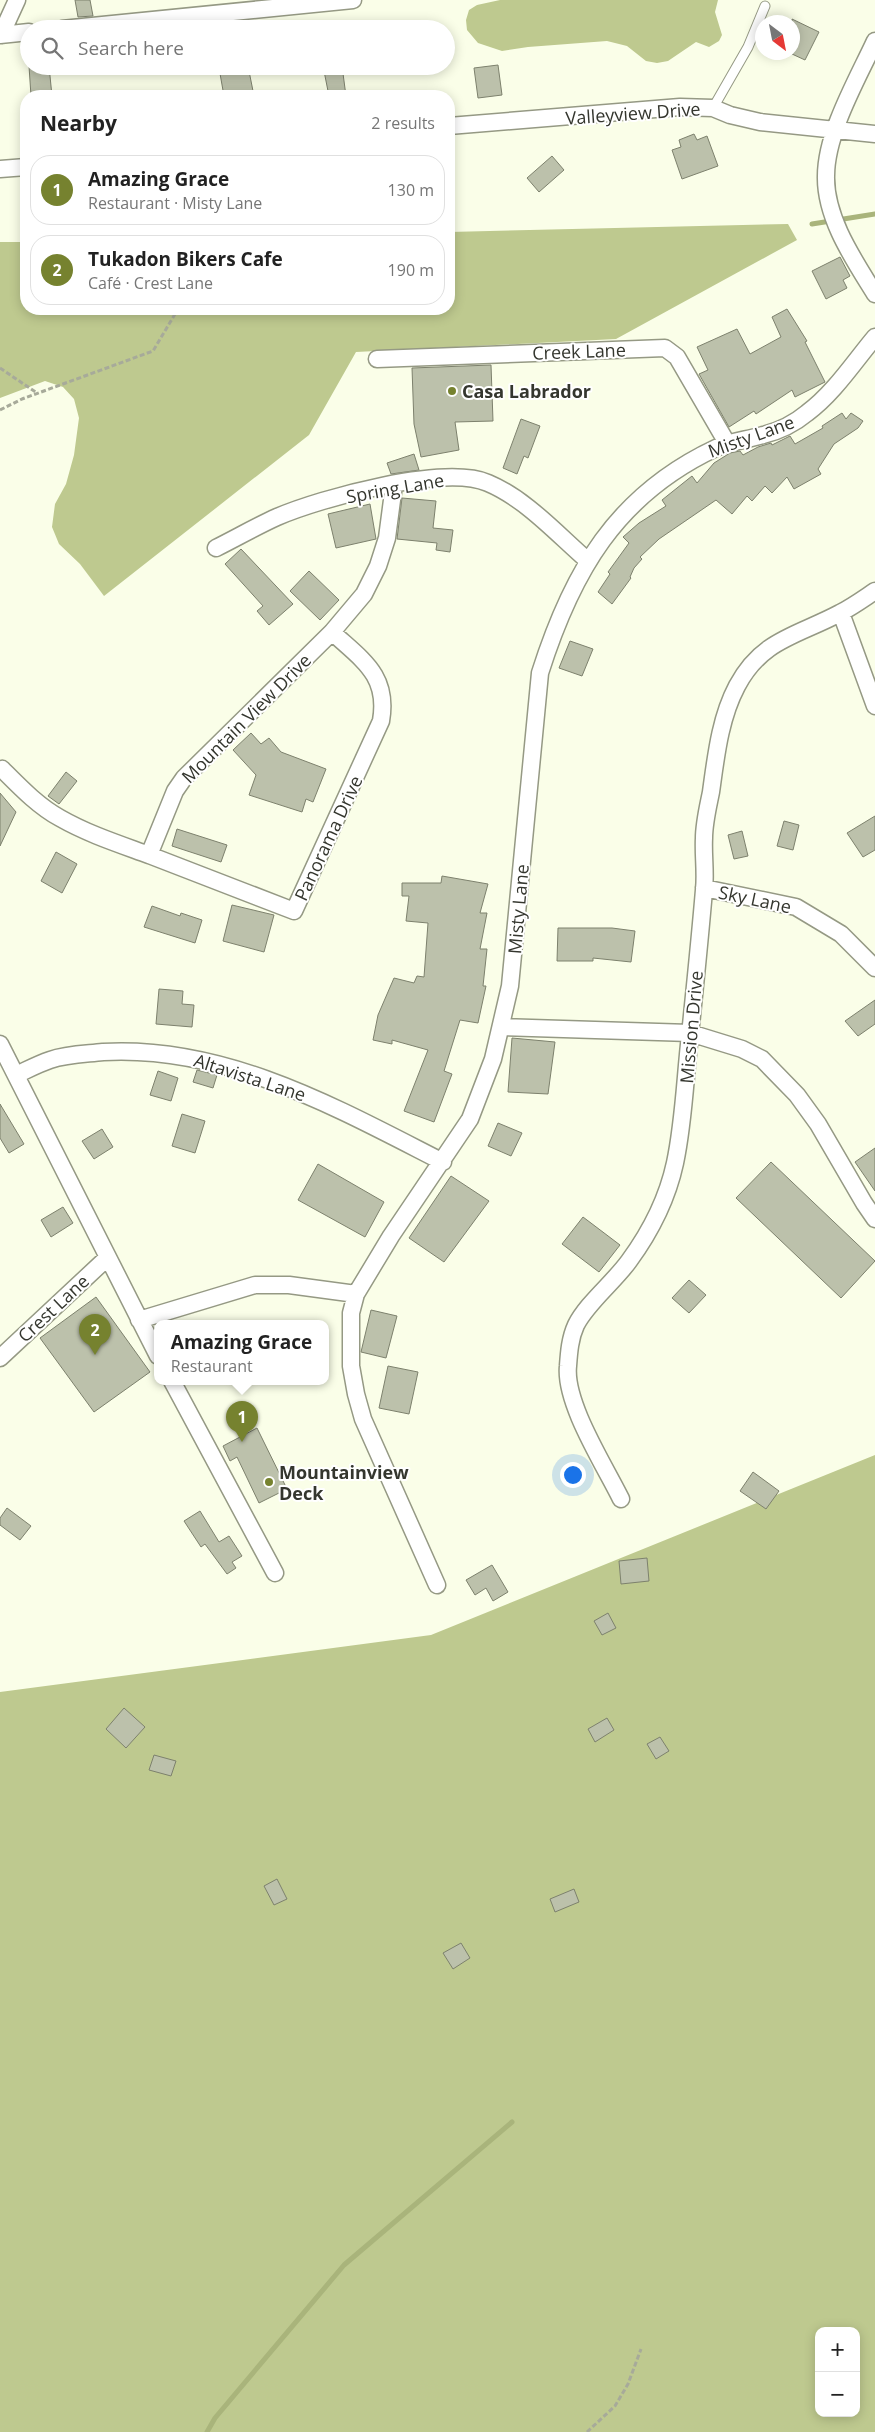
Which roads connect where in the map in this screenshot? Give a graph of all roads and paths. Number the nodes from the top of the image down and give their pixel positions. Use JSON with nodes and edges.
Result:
{"nodes":[{"id":1,"x":17,"y":0,"type":"edge"},
{"id":2,"x":353,"y":0,"type":"edge"},
{"id":3,"x":302,"y":1,"type":"edge"},
{"id":4,"x":765,"y":6,"type":"dead end"},
{"id":5,"x":139,"y":20,"type":"edge"},
{"id":6,"x":20,"y":33,"type":"edge"},
{"id":7,"x":0,"y":35,"type":"edge"},
{"id":8,"x":875,"y":41,"type":"edge"},
{"id":9,"x":713,"y":108,"type":"junction"},
{"id":10,"x":455,"y":126,"type":"edge"},
{"id":11,"x":836,"y":129,"type":"junction"},
{"id":12,"x":875,"y":134,"type":"edge"},
{"id":13,"x":20,"y":167,"type":"edge"},
{"id":14,"x":0,"y":169,"type":"edge"},
{"id":15,"x":875,"y":294,"type":"edge"},
{"id":16,"x":174,"y":315,"type":"edge"},
{"id":17,"x":875,"y":337,"type":"edge"},
{"id":18,"x":378,"y":358,"type":"dead end"},
{"id":19,"x":0,"y":368,"type":"edge"},
{"id":20,"x":38,"y":393,"type":"junction"},
{"id":21,"x":0,"y":410,"type":"edge"},
{"id":22,"x":727,"y":442,"type":"junction"},
{"id":23,"x":394,"y":485,"type":"junction"},
{"id":24,"x":216,"y":548,"type":"dead end"},
{"id":25,"x":587,"y":560,"type":"junction"},
{"id":26,"x":875,"y":591,"type":"edge"},
{"id":27,"x":841,"y":613,"type":"junction"},
{"id":28,"x":332,"y":632,"type":"junction"},
{"id":29,"x":875,"y":706,"type":"edge"},
{"id":30,"x":0,"y":770,"type":"edge"},
{"id":31,"x":149,"y":855,"type":"junction"},
{"id":32,"x":704,"y":888,"type":"junction"},
{"id":33,"x":875,"y":968,"type":"edge"},
{"id":34,"x":500,"y":1027,"type":"junction"},
{"id":35,"x":690,"y":1034,"type":"junction"},
{"id":36,"x":0,"y":1044,"type":"edge"},
{"id":37,"x":16,"y":1075,"type":"junction"},
{"id":38,"x":443,"y":1162,"type":"junction"},
{"id":39,"x":875,"y":1219,"type":"edge"},
{"id":40,"x":107,"y":1258,"type":"junction"},
{"id":41,"x":356,"y":1294,"type":"junction"},
{"id":42,"x":139,"y":1320,"type":"junction"},
{"id":43,"x":154,"y":1348,"type":"edge"},
{"id":44,"x":0,"y":1358,"type":"edge"},
{"id":45,"x":174,"y":1385,"type":"edge"},
{"id":46,"x":622,"y":1499,"type":"dead end"},
{"id":47,"x":275,"y":1573,"type":"dead end"},
{"id":48,"x":437,"y":1585,"type":"dead end"},
{"id":49,"x":641,"y":2349,"type":"dead end"},
{"id":50,"x":587,"y":2432,"type":"edge"}],
"edges":[{"from":1,"to":7,"type":"street"},
{"from":2,"to":3,"type":"street"},
{"from":3,"to":5,"type":"street"},
{"from":4,"to":9,"type":"lane"},
{"from":6,"to":7,"type":"street"},
{"from":8,"to":11,"type":"street"},
{"from":9,"to":10,"type":"street","name":"Valleyview Drive"},
{"from":9,"to":11,"type":"street","name":"Valleyview Drive"},
{"from":11,"to":12,"type":"street","name":"Valleyview Drive"},
{"from":11,"to":15,"type":"street"},
{"from":13,"to":14,"type":"street"},
{"from":16,"to":20,"type":"path"},
{"from":17,"to":22,"type":"street","name":"Misty Lane"},
{"from":18,"to":22,"type":"street","name":"Creek Lane"},
{"from":19,"to":20,"type":"path"},
{"from":20,"to":21,"type":"path"},
{"from":22,"to":25,"type":"street","name":"Misty Lane"},
{"from":23,"to":24,"type":"street","name":"Spring Lane"},
{"from":23,"to":25,"type":"street","name":"Spring Lane"},
{"from":23,"to":28,"type":"street","name":"Mountain View Drive"},
{"from":25,"to":34,"type":"street","name":"Misty Lane"},
{"from":26,"to":27,"type":"street","name":"Mission Drive"},
{"from":27,"to":29,"type":"street"},
{"from":27,"to":32,"type":"street","name":"Mission Drive"},
{"from":28,"to":31,"type":"street","name":"Mountain View Drive"},
{"from":28,"to":31,"type":"street","name":"Panorama Drive"},
{"from":30,"to":31,"type":"street"},
{"from":32,"to":33,"type":"street","name":"Sky Lane"},
{"from":32,"to":35,"type":"street","name":"Mission Drive"},
{"from":34,"to":35,"type":"street"},
{"from":34,"to":38,"type":"street","name":"Misty Lane"},
{"from":35,"to":39,"type":"street"},
{"from":35,"to":46,"type":"street","name":"Mission Drive"},
{"from":36,"to":37,"type":"street"},
{"from":37,"to":38,"type":"street","name":"Altavista Lane"},
{"from":37,"to":40,"type":"street"},
{"from":38,"to":41,"type":"street","name":"Misty Lane"},
{"from":40,"to":42,"type":"street"},
{"from":40,"to":44,"type":"street","name":"Crest Lane"},
{"from":41,"to":42,"type":"street"},
{"from":41,"to":48,"type":"street","name":"Misty Lane"},
{"from":42,"to":43,"type":"street"},
{"from":45,"to":47,"type":"street"},
{"from":49,"to":50,"type":"path"}]}
